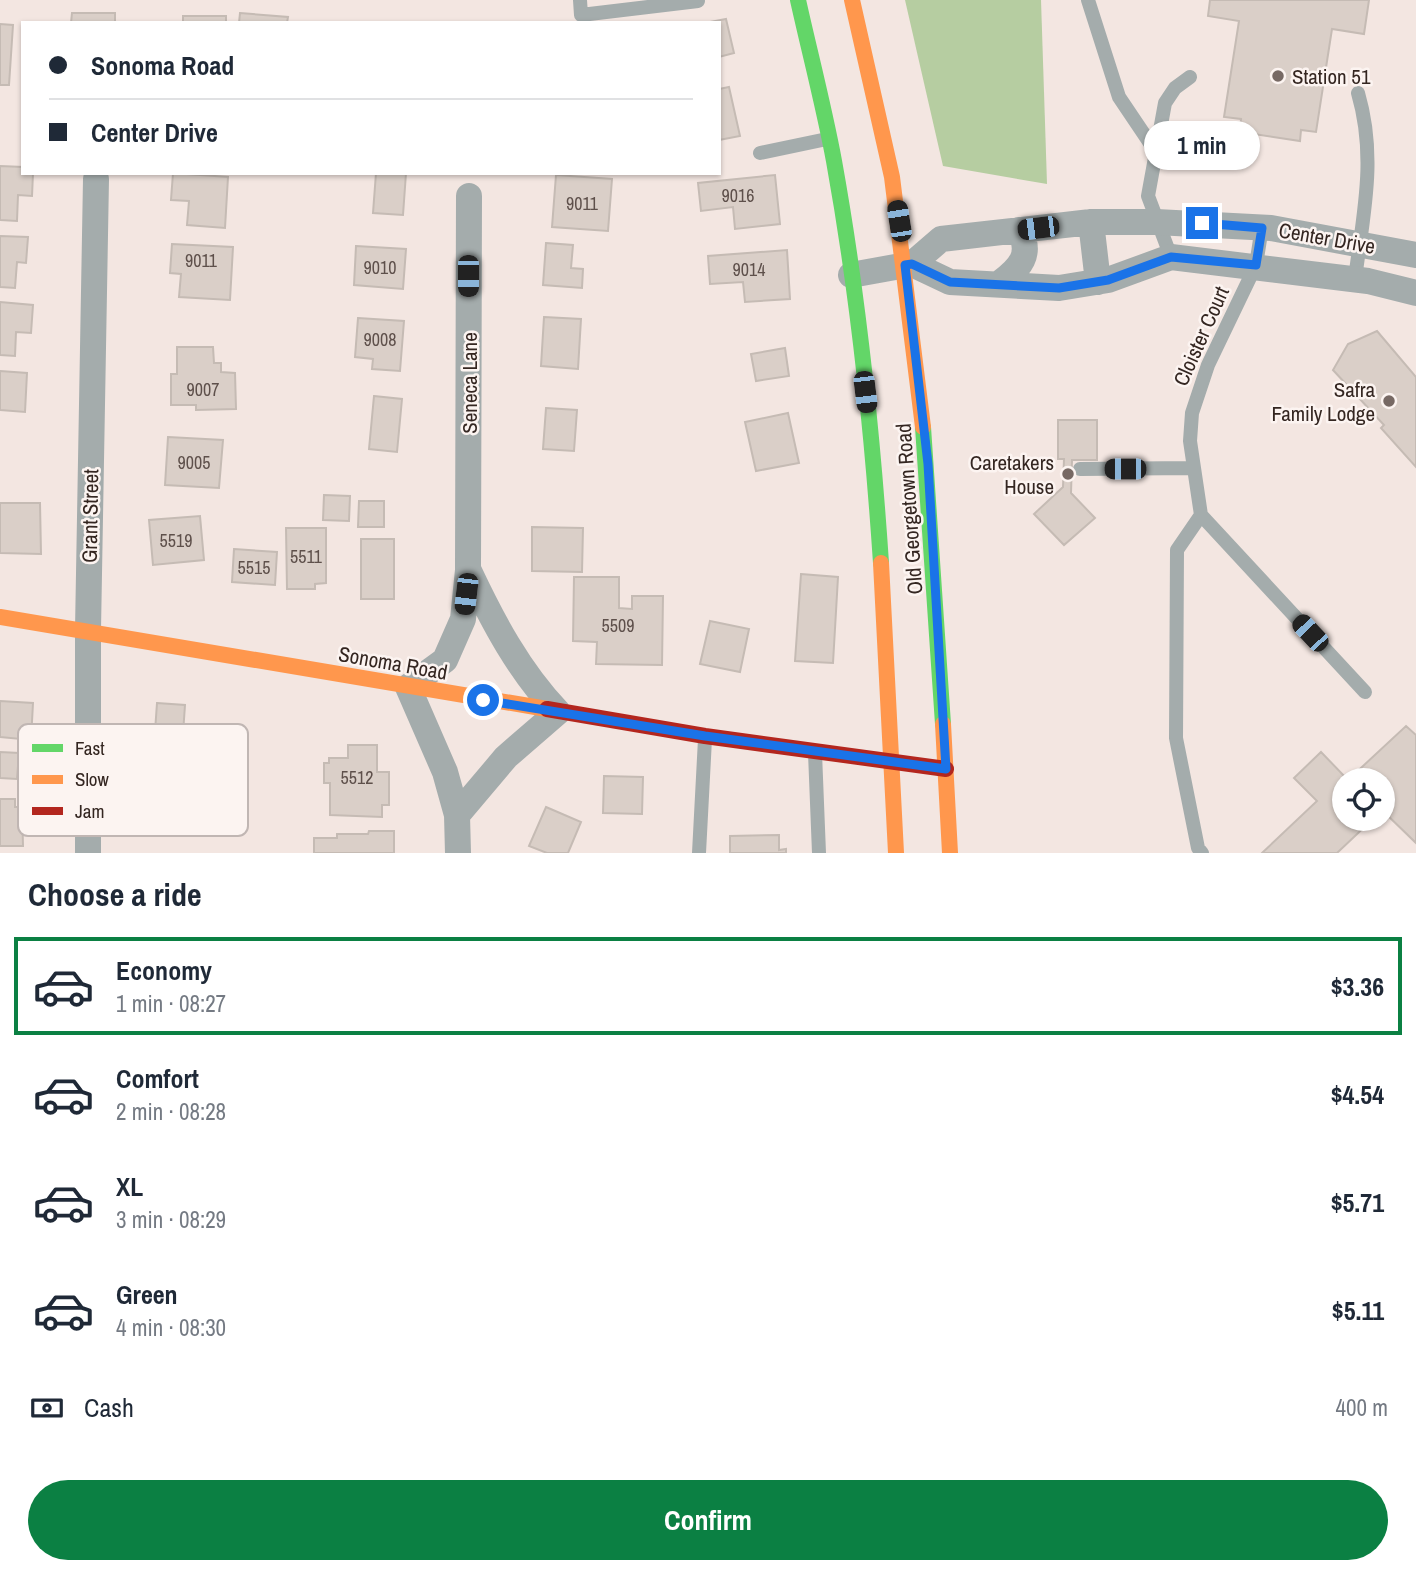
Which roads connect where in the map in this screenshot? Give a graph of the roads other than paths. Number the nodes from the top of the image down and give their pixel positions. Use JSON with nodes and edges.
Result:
{"nodes":[{"id":1,"x":798,"y":0,"type":"edge"},
{"id":2,"x":852,"y":0,"type":"edge"},
{"id":3,"x":1088,"y":0,"type":"edge"},
{"id":4,"x":698,"y":1,"type":"edge"},
{"id":5,"x":581,"y":12,"type":"edge"},
{"id":6,"x":1190,"y":78,"type":"dead end"},
{"id":7,"x":1358,"y":93,"type":"dead end"},
{"id":8,"x":829,"y":139,"type":"junction"},
{"id":9,"x":1156,"y":152,"type":"junction"},
{"id":10,"x":760,"y":153,"type":"dead end"},
{"id":11,"x":96,"y":179,"type":"dead end"},
{"id":12,"x":468,"y":196,"type":"dead end"},
{"id":13,"x":1091,"y":222,"type":"junction"},
{"id":14,"x":1156,"y":222,"type":"junction"},
{"id":15,"x":1262,"y":228,"type":"junction"},
{"id":16,"x":1019,"y":230,"type":"junction"},
{"id":17,"x":1360,"y":242,"type":"junction"},
{"id":18,"x":1416,"y":255,"type":"edge"},
{"id":19,"x":1171,"y":257,"type":"junction"},
{"id":20,"x":909,"y":264,"type":"junction"},
{"id":21,"x":1256,"y":265,"type":"junction"},
{"id":22,"x":851,"y":275,"type":"junction"},
{"id":23,"x":1355,"y":279,"type":"junction"},
{"id":24,"x":1098,"y":282,"type":"junction"},
{"id":25,"x":1000,"y":283,"type":"junction"},
{"id":26,"x":1416,"y":293,"type":"edge"},
{"id":27,"x":1192,"y":468,"type":"junction"},
{"id":28,"x":1080,"y":469,"type":"dead end"},
{"id":29,"x":1200,"y":515,"type":"junction"},
{"id":30,"x":468,"y":570,"type":"junction"},
{"id":31,"x":0,"y":617,"type":"edge"},
{"id":32,"x":88,"y":630,"type":"junction"},
{"id":33,"x":408,"y":688,"type":"junction"},
{"id":34,"x":1365,"y":692,"type":"dead end"},
{"id":35,"x":558,"y":712,"type":"junction"},
{"id":36,"x":88,"y":724,"type":"edge"},
{"id":37,"x":705,"y":736,"type":"junction"},
{"id":38,"x":815,"y":752,"type":"junction"},
{"id":39,"x":892,"y":763,"type":"junction"},
{"id":40,"x":946,"y":769,"type":"junction"},
{"id":41,"x":457,"y":815,"type":"junction"},
{"id":42,"x":458,"y":853,"type":"edge"},
{"id":43,"x":699,"y":853,"type":"edge"},
{"id":44,"x":819,"y":853,"type":"edge"},
{"id":45,"x":896,"y":853,"type":"edge"},
{"id":46,"x":950,"y":853,"type":"edge"},
{"id":47,"x":1202,"y":853,"type":"edge"}],
"edges":[{"from":1,"to":8,"type":"main road","name":"Old Georgetown Road"},
{"from":2,"to":20,"type":"main road","name":"Old Georgetown Road"},
{"from":3,"to":9,"type":"lane"},
{"from":4,"to":5,"type":"lane"},
{"from":6,"to":9,"type":"lane"},
{"from":7,"to":17,"type":"lane"},
{"from":8,"to":10,"type":"lane"},
{"from":8,"to":22,"type":"main road","name":"Old Georgetown Road"},
{"from":9,"to":14,"type":"lane"},
{"from":11,"to":32,"type":"street","name":"Grant Street"},
{"from":12,"to":30,"type":"street","name":"Seneca Lane"},
{"from":13,"to":14,"type":"street","name":"Center Drive"},
{"from":13,"to":16,"type":"street","name":"Center Drive"},
{"from":13,"to":24,"type":"street"},
{"from":14,"to":15,"type":"street","name":"Center Drive"},
{"from":14,"to":19,"type":"lane"},
{"from":15,"to":17,"type":"street","name":"Center Drive"},
{"from":15,"to":21,"type":"lane","name":"Cloister Court"},
{"from":16,"to":20,"type":"street","name":"Center Drive"},
{"from":16,"to":25,"type":"street"},
{"from":17,"to":18,"type":"street","name":"Center Drive"},
{"from":17,"to":23,"type":"lane"},
{"from":19,"to":21,"type":"street","name":"Center Drive"},
{"from":19,"to":24,"type":"street","name":"Center Drive"},
{"from":20,"to":22,"type":"street"},
{"from":20,"to":25,"type":"street","name":"Center Drive"},
{"from":20,"to":40,"type":"main road","name":"Old Georgetown Road"},
{"from":21,"to":23,"type":"street","name":"Center Drive"},
{"from":21,"to":27,"type":"lane","name":"Cloister Court"},
{"from":22,"to":39,"type":"main road","name":"Old Georgetown Road"},
{"from":23,"to":26,"type":"street","name":"Center Drive"},
{"from":24,"to":25,"type":"street","name":"Center Drive"},
{"from":27,"to":28,"type":"lane"},
{"from":27,"to":29,"type":"lane","name":"Cloister Court"},
{"from":29,"to":34,"type":"lane"},
{"from":29,"to":47,"type":"lane"},
{"from":30,"to":33,"type":"street","name":"Seneca Lane"},
{"from":30,"to":35,"type":"street","name":"Seneca Lane"},
{"from":31,"to":32,"type":"main road","name":"Sonoma Road"},
{"from":32,"to":33,"type":"main road","name":"Sonoma Road"},
{"from":32,"to":36,"type":"street","name":"Grant Street"},
{"from":33,"to":35,"type":"main road","name":"Sonoma Road"},
{"from":33,"to":41,"type":"street"},
{"from":35,"to":37,"type":"main road","name":"Sonoma Road"},
{"from":35,"to":41,"type":"street"},
{"from":37,"to":38,"type":"main road","name":"Sonoma Road"},
{"from":37,"to":43,"type":"lane"},
{"from":38,"to":39,"type":"main road","name":"Sonoma Road"},
{"from":38,"to":44,"type":"lane"},
{"from":39,"to":40,"type":"main road","name":"Sonoma Road"},
{"from":39,"to":45,"type":"main road","name":"Old Georgetown Road"},
{"from":40,"to":46,"type":"main road","name":"Old Georgetown Road"},
{"from":41,"to":42,"type":"street"}]}
